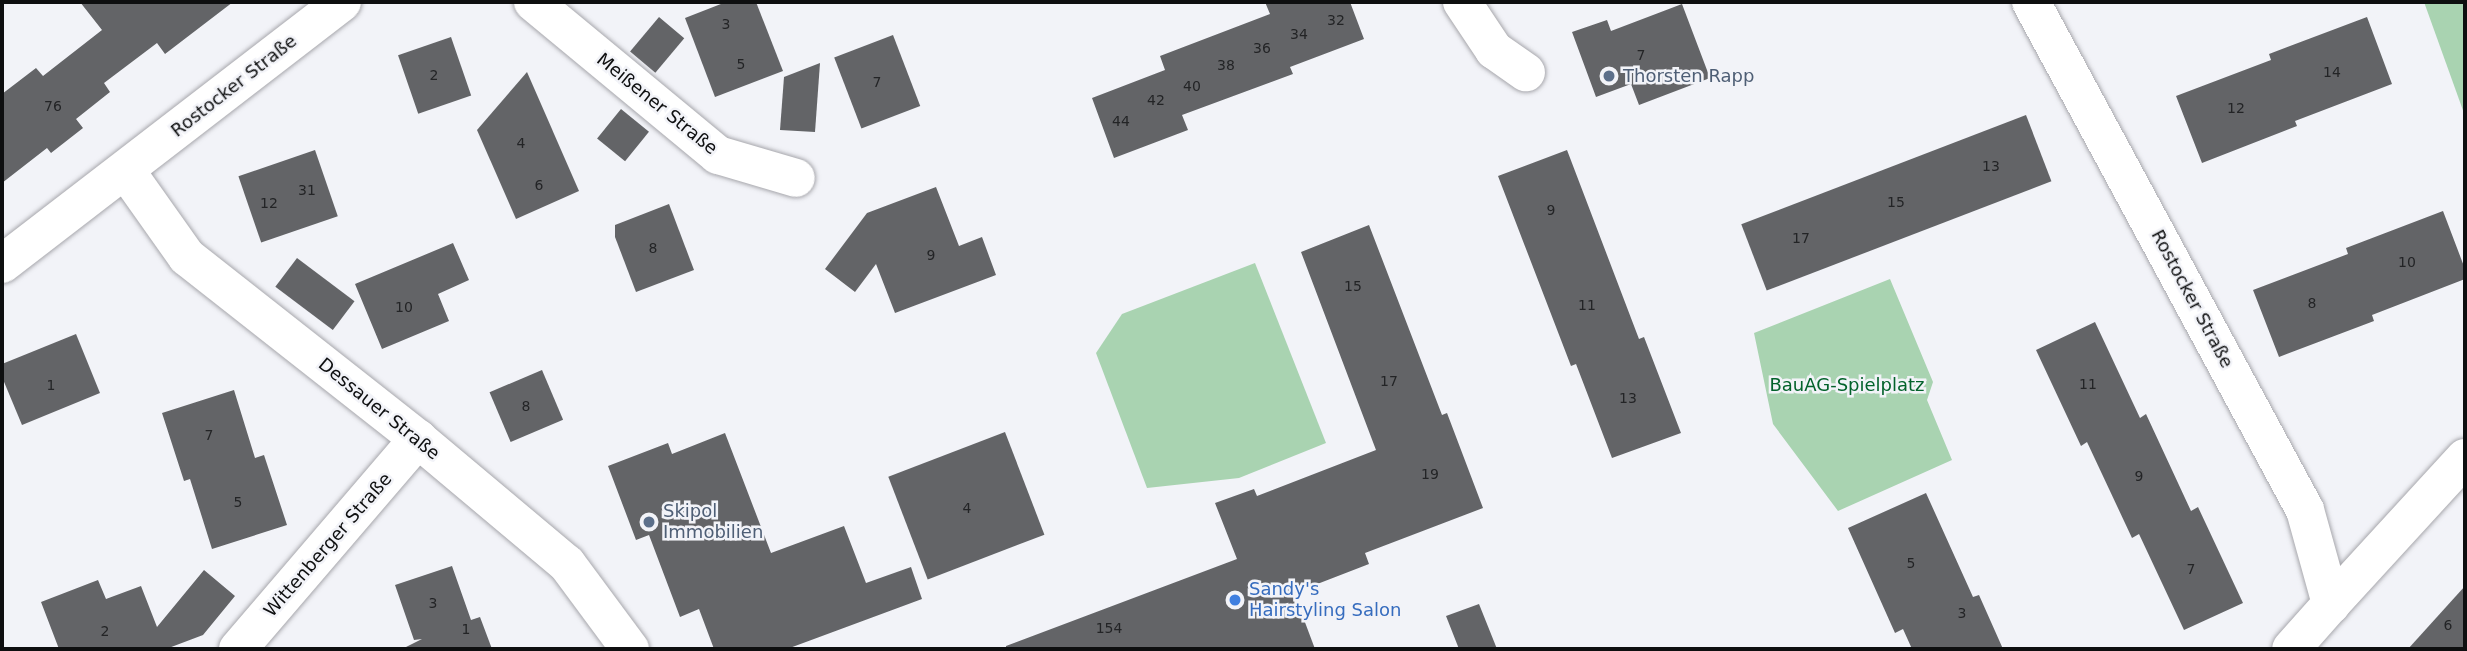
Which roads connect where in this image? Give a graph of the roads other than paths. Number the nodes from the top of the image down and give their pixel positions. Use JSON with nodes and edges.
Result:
{"nodes":[{"id":1,"x":342,"y":2,"type":"edge"},
{"id":2,"x":533,"y":2,"type":"edge"},
{"id":3,"x":1462,"y":2,"type":"edge"},
{"id":4,"x":2031,"y":2,"type":"edge"},
{"id":5,"x":1526,"y":72,"type":"dead end"},
{"id":6,"x":126,"y":171,"type":"junction"},
{"id":7,"x":796,"y":178,"type":"dead end"},
{"id":8,"x":2,"y":264,"type":"edge"},
{"id":9,"x":418,"y":439,"type":"junction"},
{"id":10,"x":2465,"y":458,"type":"edge"},
{"id":11,"x":2331,"y":604,"type":"junction"},
{"id":12,"x":238,"y":649,"type":"edge"},
{"id":13,"x":630,"y":649,"type":"edge"},
{"id":14,"x":2291,"y":649,"type":"edge"}],
"edges":[{"from":1,"to":6,"type":"street","name":"Rostocker Straße"},
{"from":2,"to":7,"type":"street","name":"Meißener Straße"},
{"from":3,"to":5,"type":"street"},
{"from":4,"to":11,"type":"street","name":"Rostocker Straße"},
{"from":6,"to":8,"type":"street","name":"Rostocker Straße"},
{"from":6,"to":9,"type":"street","name":"Dessauer Straße"},
{"from":9,"to":12,"type":"street","name":"Wittenberger Straße"},
{"from":9,"to":13,"type":"street","name":"Dessauer Straße"},
{"from":10,"to":11,"type":"street"},
{"from":11,"to":14,"type":"street"}]}
